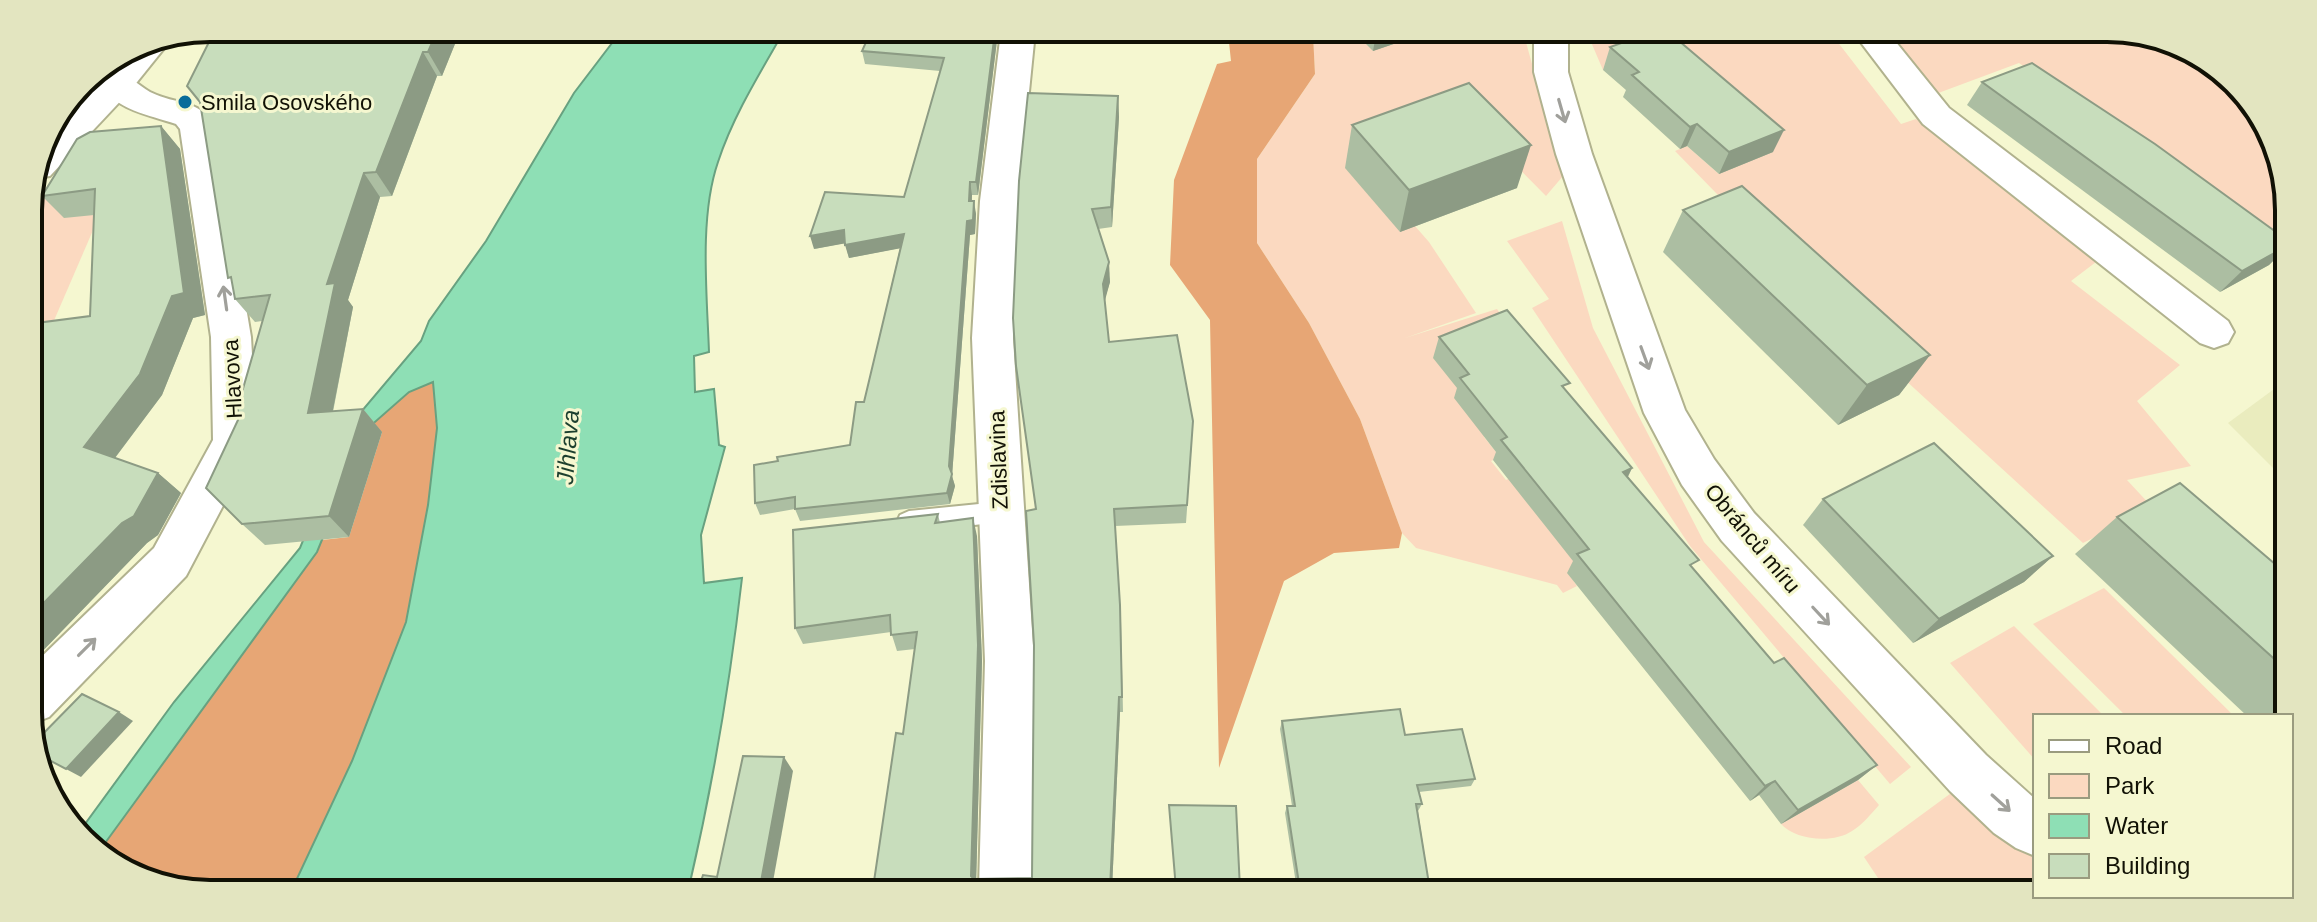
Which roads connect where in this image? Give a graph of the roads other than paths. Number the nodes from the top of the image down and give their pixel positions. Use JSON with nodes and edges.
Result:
{"nodes":[{"id":1,"x":1017,"y":42,"type":"edge"},
{"id":2,"x":1551,"y":42,"type":"edge"},
{"id":3,"x":1878,"y":42,"type":"edge"},
{"id":4,"x":138,"y":58,"type":"edge"},
{"id":5,"x":117,"y":84,"type":"junction"},
{"id":6,"x":53,"y":150,"type":"edge"},
{"id":7,"x":2214,"y":332,"type":"dead end"},
{"id":8,"x":999,"y":512,"type":"junction"},
{"id":9,"x":878,"y":526,"type":"edge"},
{"id":10,"x":42,"y":690,"type":"edge"},
{"id":11,"x":2033,"y":829,"type":"edge"},
{"id":12,"x":1006,"y":880,"type":"edge"}],
"edges":[{"from":1,"to":8,"type":"street","name":"Zdislavina"},
{"from":2,"to":11,"type":"street","name":"Obránců míru","one_way":true},
{"from":3,"to":7,"type":"street"},
{"from":4,"to":5,"type":"street"},
{"from":5,"to":6,"type":"street"},
{"from":10,"to":5,"type":"street","name":"Hlavova","one_way":true},
{"from":8,"to":9,"type":"lane"},
{"from":8,"to":12,"type":"street","name":"Zdislavina"}]}
